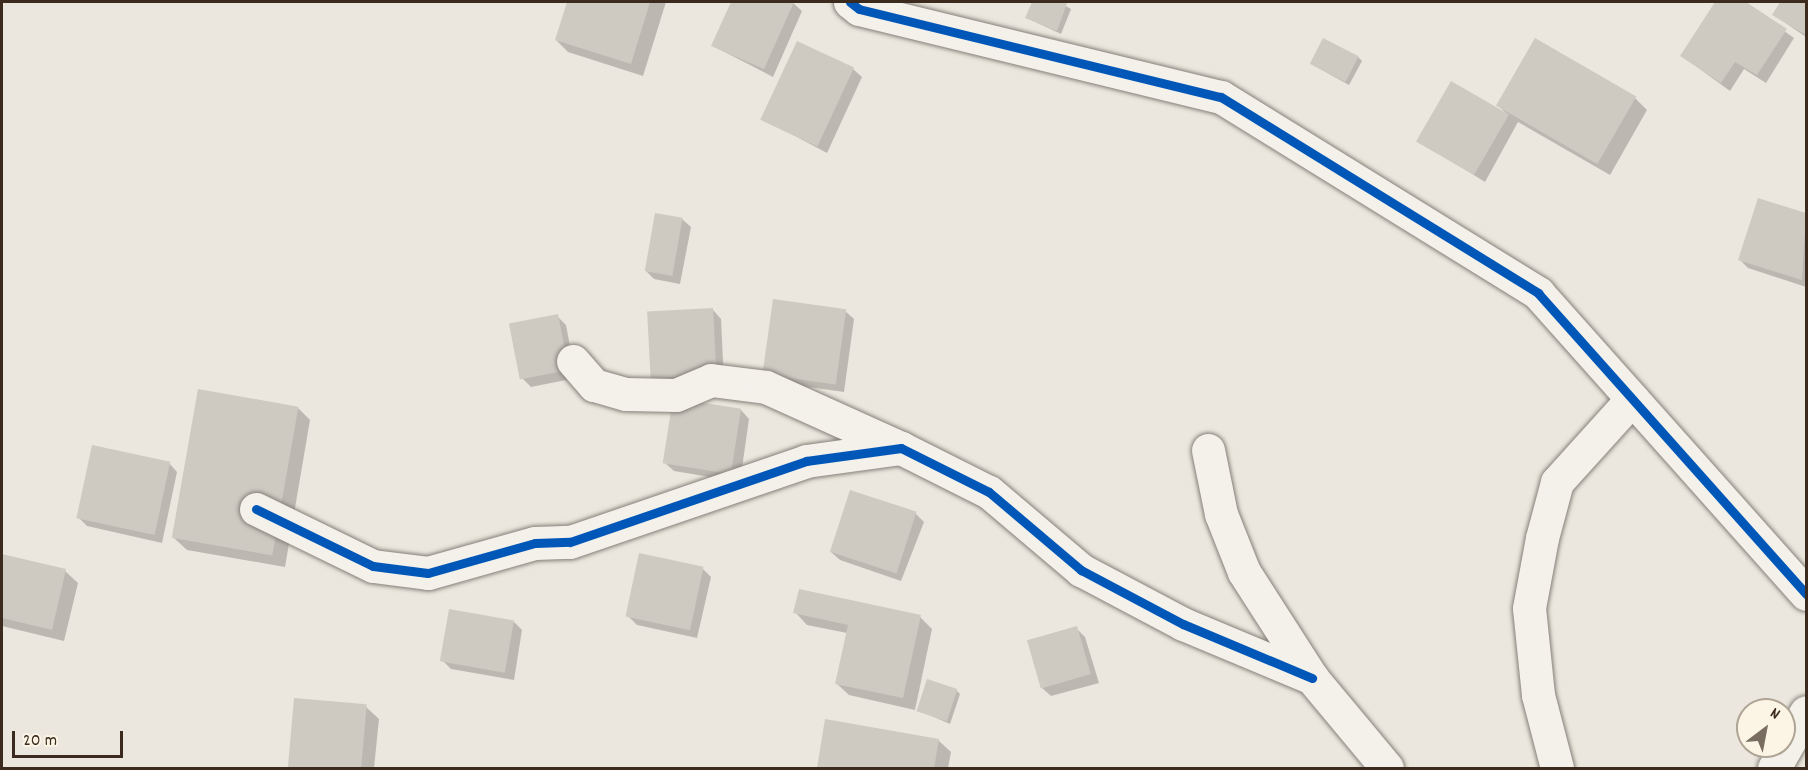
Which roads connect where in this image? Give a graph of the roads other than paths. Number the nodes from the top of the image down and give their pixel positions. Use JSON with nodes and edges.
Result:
{"nodes":[{"id":1,"x":850,"y":2,"type":"edge"},
{"id":2,"x":573,"y":361,"type":"dead end"},
{"id":3,"x":1632,"y":399,"type":"junction"},
{"id":4,"x":901,"y":448,"type":"junction"},
{"id":5,"x":1208,"y":450,"type":"dead end"},
{"id":6,"x":256,"y":509,"type":"dead end"},
{"id":7,"x":1806,"y":594,"type":"edge"},
{"id":8,"x":1312,"y":678,"type":"junction"},
{"id":9,"x":1806,"y":712,"type":"edge"},
{"id":10,"x":1387,"y":768,"type":"edge"},
{"id":11,"x":1557,"y":768,"type":"edge"},
{"id":12,"x":1774,"y":768,"type":"edge"}],
"edges":[{"from":1,"to":3,"type":"street"},
{"from":2,"to":4,"type":"street"},
{"from":3,"to":7,"type":"street"},
{"from":3,"to":11,"type":"street"},
{"from":4,"to":6,"type":"street"},
{"from":4,"to":8,"type":"street"},
{"from":5,"to":8,"type":"street"},
{"from":8,"to":10,"type":"street"},
{"from":9,"to":12,"type":"street"}]}
